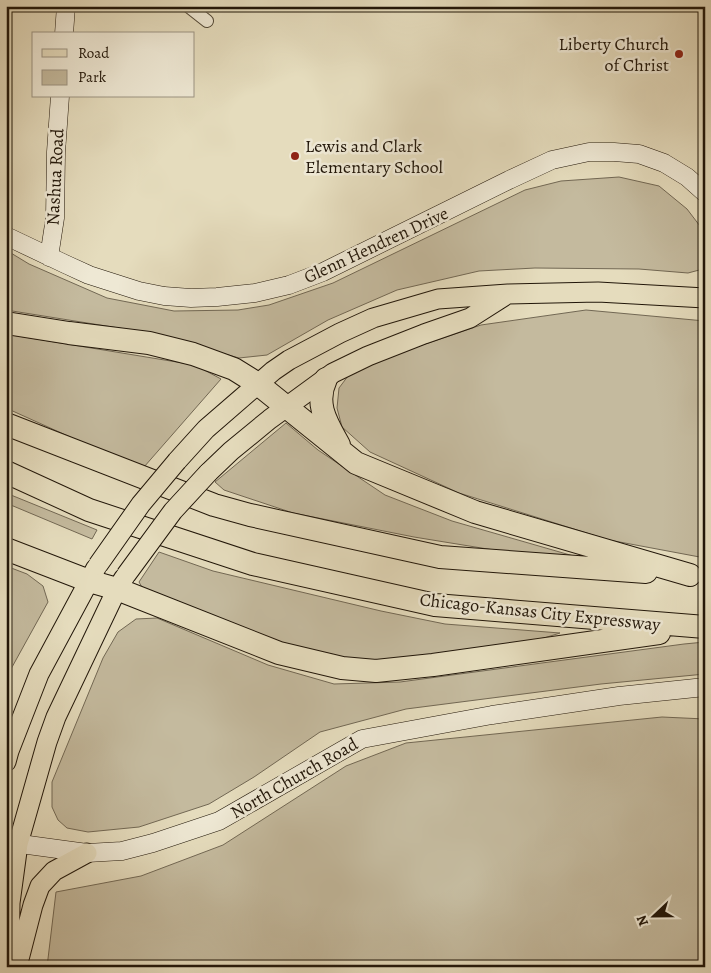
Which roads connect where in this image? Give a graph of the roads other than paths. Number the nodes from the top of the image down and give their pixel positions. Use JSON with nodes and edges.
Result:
{"nodes":[{"id":1,"x":66,"y":6,"type":"edge"},
{"id":2,"x":188,"y":6,"type":"edge"},
{"id":3,"x":207,"y":21,"type":"dead end"},
{"id":4,"x":64,"y":32,"type":"edge"},
{"id":5,"x":60,"y":98,"type":"edge"},
{"id":6,"x":705,"y":193,"type":"edge"},
{"id":7,"x":6,"y":236,"type":"edge"},
{"id":8,"x":49,"y":257,"type":"junction"},
{"id":9,"x":508,"y":294,"type":"junction"},
{"id":10,"x":705,"y":298,"type":"edge"},
{"id":11,"x":6,"y":323,"type":"edge"},
{"id":12,"x":326,"y":379,"type":"junction"},
{"id":13,"x":258,"y":384,"type":"junction"},
{"id":14,"x":286,"y":407,"type":"junction"},
{"id":15,"x":6,"y":424,"type":"edge"},
{"id":16,"x":343,"y":452,"type":"junction"},
{"id":17,"x":6,"y":472,"type":"edge"},
{"id":18,"x":6,"y":549,"type":"edge"},
{"id":19,"x":93,"y":573,"type":"junction"},
{"id":20,"x":698,"y":575,"type":"edge"},
{"id":21,"x":121,"y":582,"type":"junction"},
{"id":22,"x":703,"y":627,"type":"edge"},
{"id":23,"x":705,"y":687,"type":"edge"},
{"id":24,"x":6,"y":762,"type":"edge"},
{"id":25,"x":12,"y":843,"type":"edge"},
{"id":26,"x":87,"y":853,"type":"junction"},
{"id":27,"x":9,"y":967,"type":"edge"},
{"id":28,"x":17,"y":967,"type":"edge"}],
"edges":[{"from":1,"to":4,"type":"street"},
{"from":2,"to":3,"type":"street"},
{"from":5,"to":8,"type":"street","name":"Nashua Road"},
{"from":6,"to":8,"type":"street","name":"Glenn Hendren Drive"},
{"from":7,"to":8,"type":"street","name":"Glenn Hendren Drive"},
{"from":9,"to":10,"type":"main road"},
{"from":9,"to":12,"type":"main road"},
{"from":9,"to":13,"type":"main road"},
{"from":11,"to":13,"type":"highway"},
{"from":12,"to":14,"type":"main road"},
{"from":12,"to":16,"type":"highway"},
{"from":13,"to":14,"type":"highway"},
{"from":13,"to":19,"type":"main road","bridge":true},
{"from":14,"to":16,"type":"highway"},
{"from":14,"to":21,"type":"main road","bridge":true},
{"from":15,"to":20,"type":"highway"},
{"from":16,"to":20,"type":"highway"},
{"from":17,"to":22,"type":"highway","name":"Chicago-Kansas City Expressway"},
{"from":18,"to":19,"type":"highway"},
{"from":19,"to":21,"type":"highway"},
{"from":19,"to":24,"type":"main road"},
{"from":21,"to":22,"type":"highway"},
{"from":21,"to":25,"type":"main road"},
{"from":23,"to":26,"type":"street","name":"North Church Road"},
{"from":25,"to":26,"type":"street","name":"North Church Road"},
{"from":25,"to":27,"type":"main road"},
{"from":26,"to":28,"type":"main road"}]}
